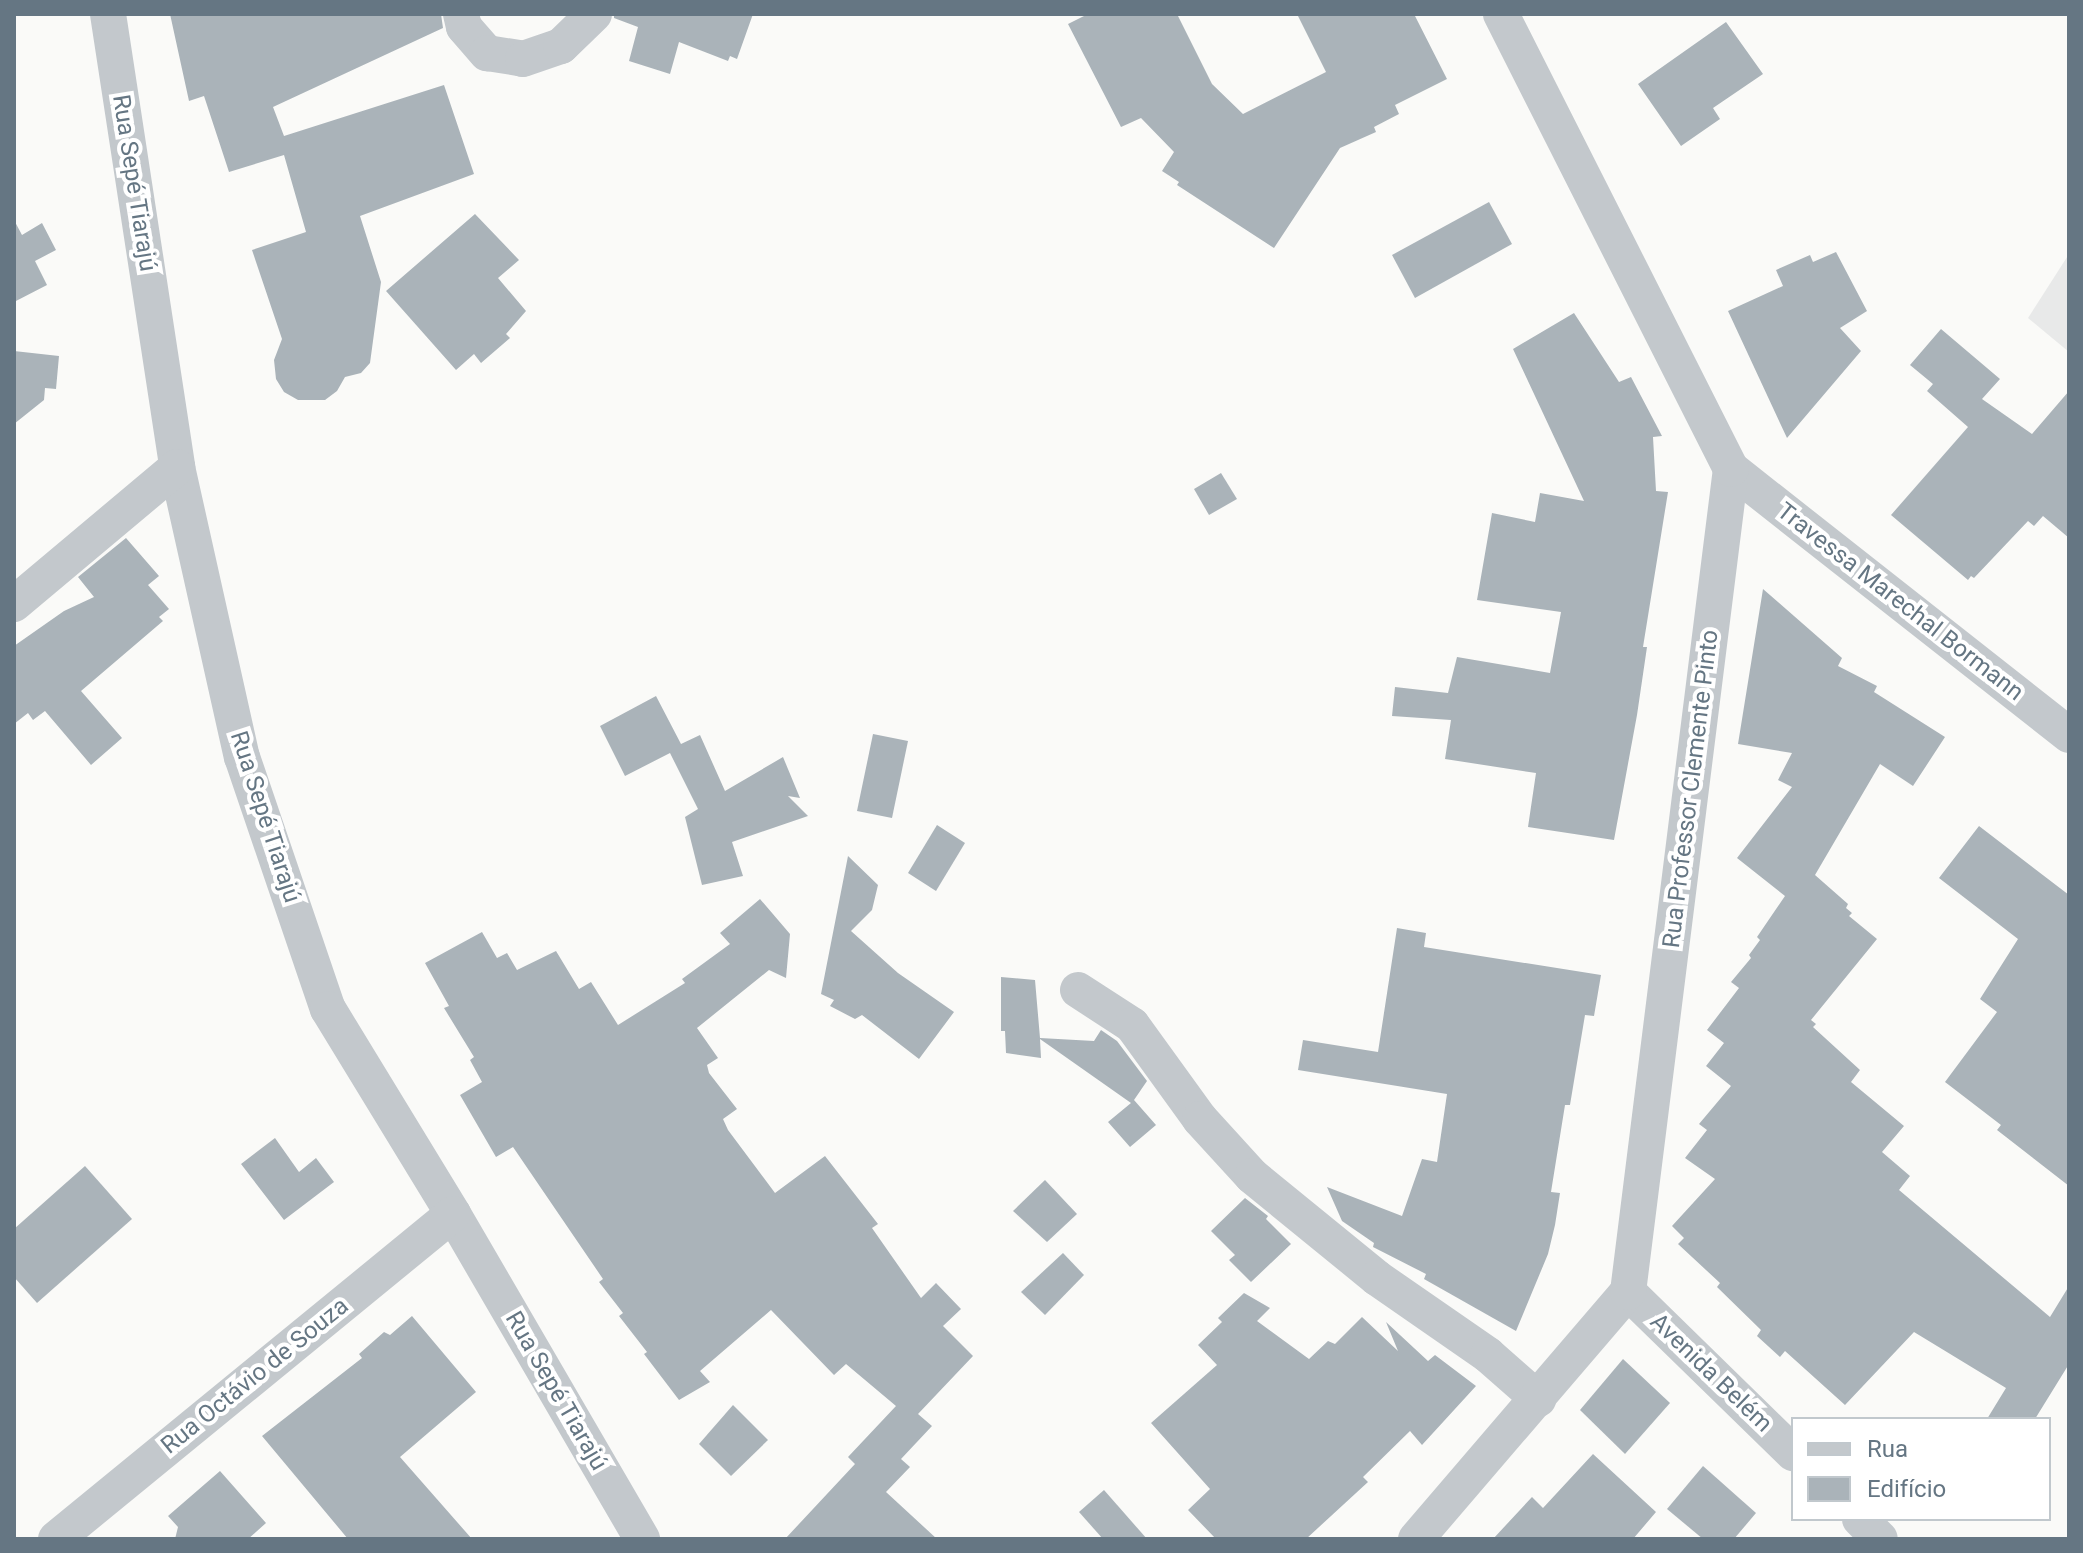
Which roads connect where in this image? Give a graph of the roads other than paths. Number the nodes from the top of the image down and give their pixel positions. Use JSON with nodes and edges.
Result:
{"nodes":[{"id":1,"x":108,"y":14,"type":"edge"},
{"id":2,"x":461,"y":14,"type":"edge"},
{"id":3,"x":594,"y":14,"type":"edge"},
{"id":4,"x":1501,"y":14,"type":"edge"},
{"id":5,"x":177,"y":467,"type":"junction"},
{"id":6,"x":1731,"y":469,"type":"junction"},
{"id":7,"x":14,"y":604,"type":"edge"},
{"id":8,"x":2069,"y":735,"type":"edge"},
{"id":9,"x":1078,"y":990,"type":"dead end"},
{"id":10,"x":453,"y":1214,"type":"junction"},
{"id":11,"x":1628,"y":1292,"type":"junction"},
{"id":12,"x":1538,"y":1399,"type":"junction"},
{"id":13,"x":1791,"y":1451,"type":"edge"},
{"id":14,"x":1862,"y":1521,"type":"edge"},
{"id":15,"x":56,"y":1539,"type":"edge"},
{"id":16,"x":642,"y":1539,"type":"edge"},
{"id":17,"x":1416,"y":1539,"type":"edge"},
{"id":18,"x":1880,"y":1539,"type":"edge"}],
"edges":[{"from":1,"to":5,"type":"street","name":"Rua Sepé Tiarajú"},
{"from":2,"to":3,"type":"street"},
{"from":4,"to":6,"type":"street"},
{"from":5,"to":7,"type":"street"},
{"from":5,"to":10,"type":"street","name":"Rua Sepé Tiarajú"},
{"from":6,"to":8,"type":"street","name":"Travessa Marechal Bormann"},
{"from":6,"to":11,"type":"street","name":"Rua Professor Clemente Pinto"},
{"from":9,"to":12,"type":"street"},
{"from":10,"to":15,"type":"street","name":"Rua Octávio de Souza"},
{"from":10,"to":16,"type":"street","name":"Rua Sepé Tiarajú"},
{"from":11,"to":12,"type":"street"},
{"from":11,"to":13,"type":"street","name":"Avenida Belém"},
{"from":12,"to":17,"type":"street"},
{"from":14,"to":18,"type":"street"}]}
